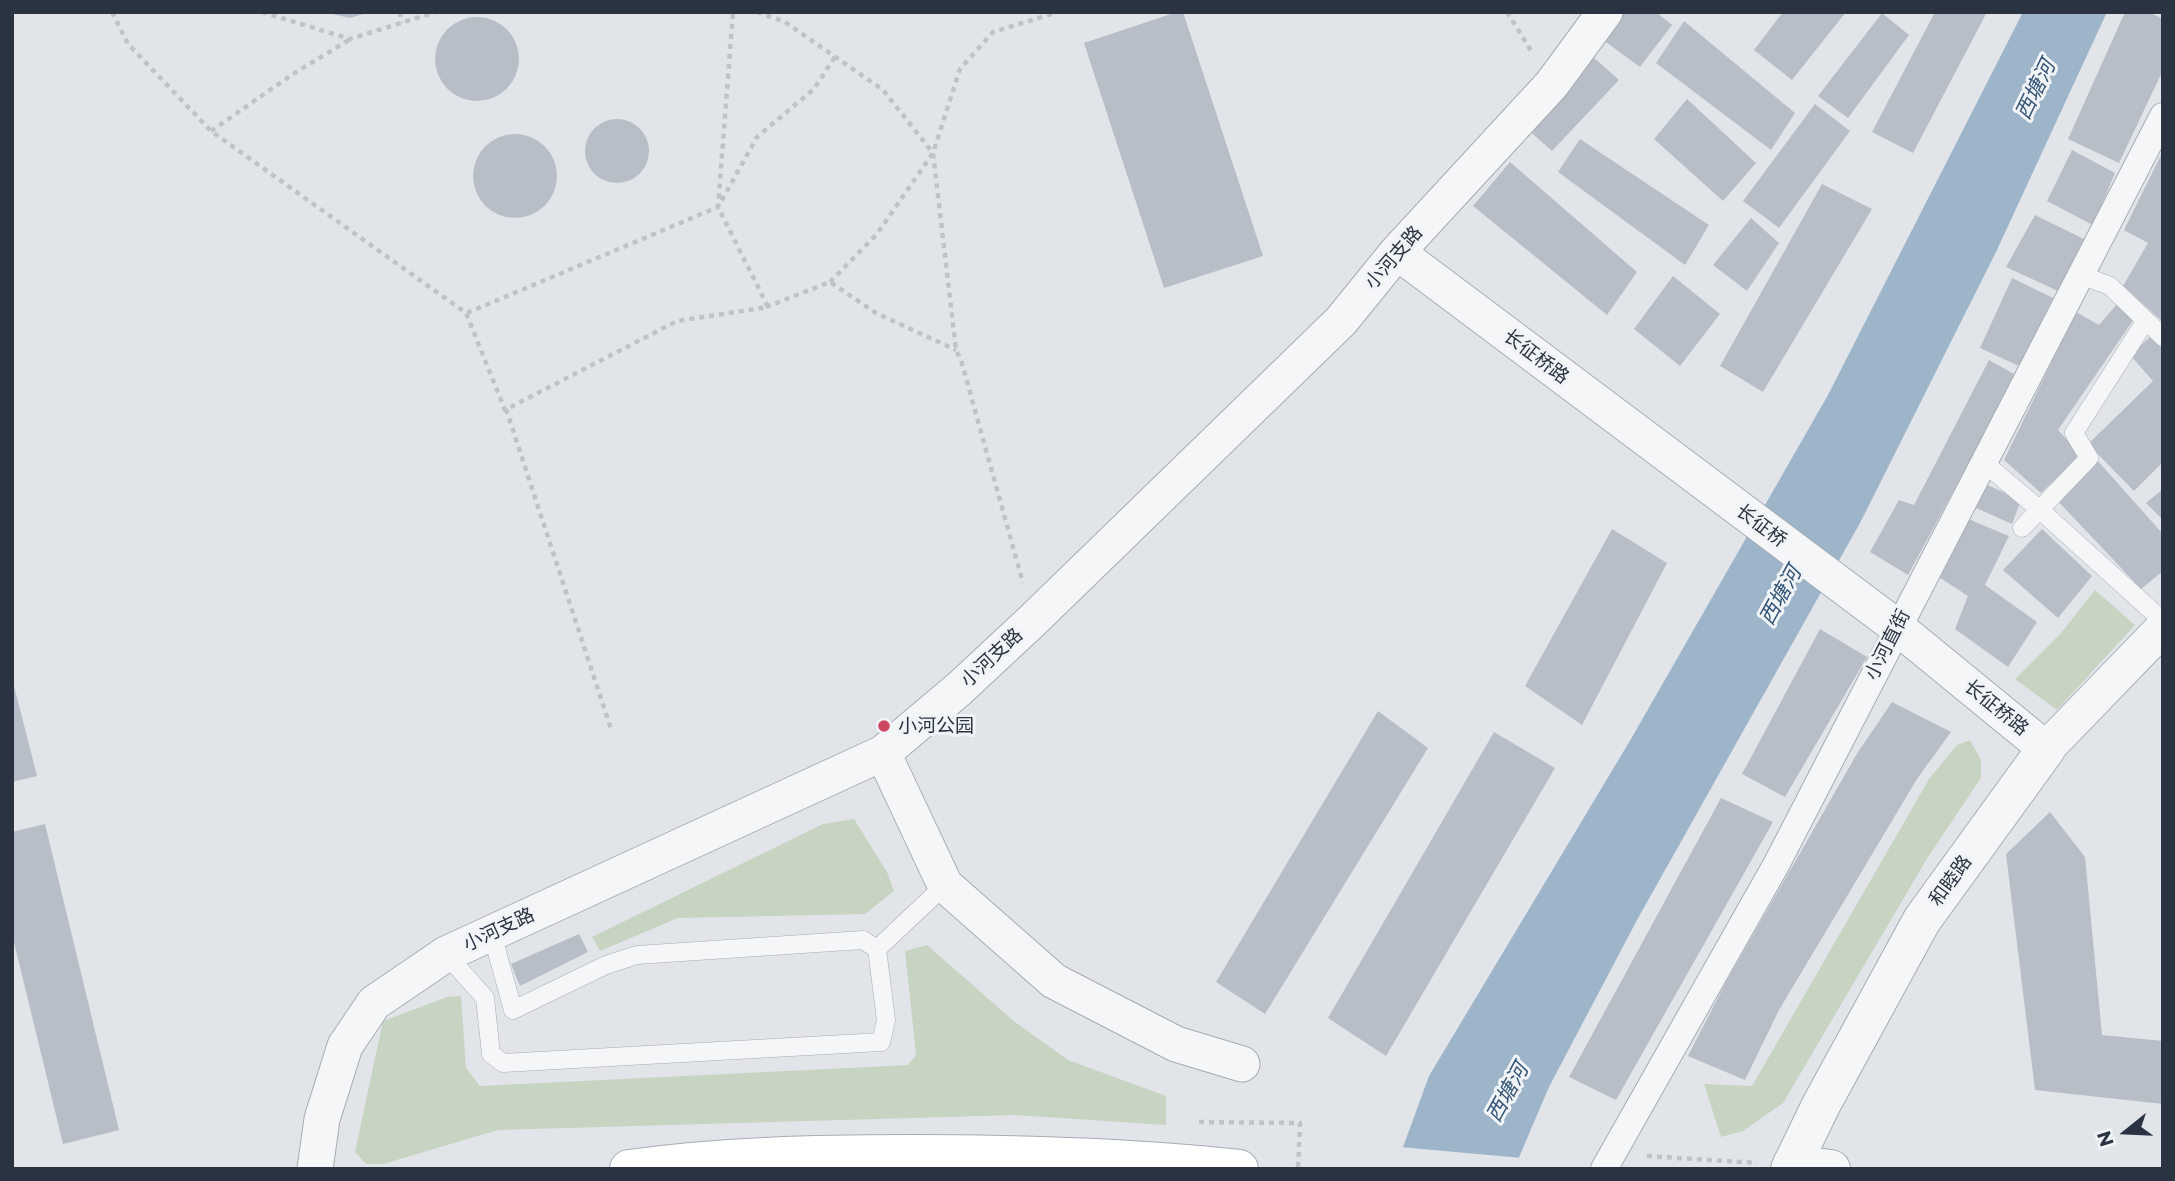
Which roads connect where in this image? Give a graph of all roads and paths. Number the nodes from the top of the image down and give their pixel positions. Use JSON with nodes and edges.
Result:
{"nodes":[{"id":1,"x":112,"y":12,"type":"edge"},
{"id":2,"x":262,"y":12,"type":"edge"},
{"id":3,"x":400,"y":12,"type":"edge"},
{"id":4,"x":436,"y":12,"type":"edge"},
{"id":5,"x":733,"y":12,"type":"edge"},
{"id":6,"x":757,"y":12,"type":"edge"},
{"id":7,"x":1058,"y":12,"type":"edge"},
{"id":8,"x":1507,"y":12,"type":"edge"},
{"id":9,"x":1605,"y":12,"type":"edge"},
{"id":10,"x":1041,"y":15,"type":"edge"},
{"id":11,"x":401,"y":23,"type":"junction"},
{"id":12,"x":350,"y":39,"type":"junction"},
{"id":13,"x":836,"y":55,"type":"junction"},
{"id":14,"x":1552,"y":84,"type":"junction"},
{"id":15,"x":2163,"y":116,"type":"edge"},
{"id":16,"x":211,"y":131,"type":"junction"},
{"id":17,"x":933,"y":153,"type":"junction"},
{"id":18,"x":718,"y":207,"type":"junction"},
{"id":19,"x":1397,"y":252,"type":"junction"},
{"id":20,"x":2081,"y":275,"type":"junction"},
{"id":21,"x":830,"y":282,"type":"junction"},
{"id":22,"x":768,"y":307,"type":"junction"},
{"id":23,"x":466,"y":313,"type":"junction"},
{"id":24,"x":2146,"y":320,"type":"junction"},
{"id":25,"x":2163,"y":337,"type":"edge"},
{"id":26,"x":956,"y":350,"type":"junction"},
{"id":27,"x":505,"y":410,"type":"junction"},
{"id":28,"x":1675,"y":462,"type":"joint"},
{"id":29,"x":1983,"y":463,"type":"junction"},
{"id":30,"x":2039,"y":509,"type":"junction"},
{"id":31,"x":2022,"y":528,"type":"dead end"},
{"id":32,"x":1033,"y":620,"type":"junction"},
{"id":33,"x":1889,"y":621,"type":"junction"},
{"id":34,"x":2163,"y":621,"type":"edge"},
{"id":35,"x":2163,"y":628,"type":"edge"},
{"id":36,"x":612,"y":732,"type":"dead end"},
{"id":37,"x":2046,"y":749,"type":"junction"},
{"id":38,"x":883,"y":753,"type":"junction"},
{"id":39,"x":944,"y":885,"type":"junction"},
{"id":40,"x":492,"y":934,"type":"junction"},
{"id":41,"x":877,"y":949,"type":"junction"},
{"id":42,"x":446,"y":954,"type":"junction"},
{"id":43,"x":513,"y":1010,"type":"junction"},
{"id":44,"x":488,"y":1029,"type":"junction"},
{"id":45,"x":1242,"y":1064,"type":"dead end"},
{"id":46,"x":1199,"y":1122,"type":"dead end"},
{"id":47,"x":1645,"y":1155,"type":"dead end"},
{"id":48,"x":1780,"y":1165,"type":"edge"},
{"id":49,"x":315,"y":1169,"type":"edge"},
{"id":50,"x":629,"y":1169,"type":"edge"},
{"id":51,"x":1239,"y":1169,"type":"edge"},
{"id":52,"x":1298,"y":1169,"type":"edge"},
{"id":53,"x":1604,"y":1169,"type":"edge"},
{"id":54,"x":1831,"y":1169,"type":"edge"}],
"edges":[{"from":1,"to":16,"type":"path"},
{"from":2,"to":12,"type":"path"},
{"from":3,"to":11,"type":"path"},
{"from":4,"to":11,"type":"path"},
{"from":5,"to":18,"type":"path"},
{"from":6,"to":13,"type":"path"},
{"from":7,"to":10,"type":"path"},
{"from":8,"to":14,"type":"path"},
{"from":9,"to":14,"type":"street","name":"小河支路"},
{"from":10,"to":17,"type":"path"},
{"from":11,"to":12,"type":"path"},
{"from":12,"to":16,"type":"path"},
{"from":13,"to":17,"type":"path"},
{"from":13,"to":18,"type":"path"},
{"from":14,"to":19,"type":"street","name":"小河支路"},
{"from":15,"to":20,"type":"street","name":"小河直街"},
{"from":16,"to":23,"type":"path"},
{"from":17,"to":21,"type":"path"},
{"from":17,"to":26,"type":"path"},
{"from":18,"to":22,"type":"path"},
{"from":18,"to":23,"type":"path"},
{"from":19,"to":28,"type":"street","name":"长征桥路"},
{"from":19,"to":32,"type":"street","name":"小河支路"},
{"from":20,"to":24,"type":"lane"},
{"from":20,"to":29,"type":"street","name":"小河直街"},
{"from":21,"to":22,"type":"path"},
{"from":21,"to":26,"type":"path"},
{"from":22,"to":27,"type":"path"},
{"from":23,"to":27,"type":"path"},
{"from":24,"to":25,"type":"lane"},
{"from":24,"to":30,"type":"lane"},
{"from":26,"to":32,"type":"path"},
{"from":27,"to":36,"type":"path"},
{"from":28,"to":33,"type":"street","name":"长征桥"},
{"from":29,"to":30,"type":"lane"},
{"from":29,"to":33,"type":"street","name":"小河直街"},
{"from":30,"to":31,"type":"lane"},
{"from":30,"to":34,"type":"lane"},
{"from":32,"to":38,"type":"street","name":"小河支路"},
{"from":33,"to":37,"type":"street","name":"长征桥路"},
{"from":33,"to":53,"type":"street","name":"小河直街"},
{"from":35,"to":37,"type":"street","name":"和睦路"},
{"from":37,"to":48,"type":"street","name":"和睦路"},
{"from":38,"to":39,"type":"street"},
{"from":38,"to":40,"type":"street","name":"小河支路"},
{"from":39,"to":41,"type":"lane"},
{"from":39,"to":45,"type":"street"},
{"from":40,"to":42,"type":"street","name":"小河支路"},
{"from":40,"to":43,"type":"lane"},
{"from":41,"to":43,"type":"lane"},
{"from":41,"to":44,"type":"lane"},
{"from":42,"to":44,"type":"lane"},
{"from":42,"to":49,"type":"street","name":"小河支路"},
{"from":43,"to":44,"type":"lane"},
{"from":46,"to":52,"type":"path"},
{"from":47,"to":48,"type":"path"},
{"from":48,"to":54,"type":"street"},
{"from":50,"to":51,"type":"main road"}]}
